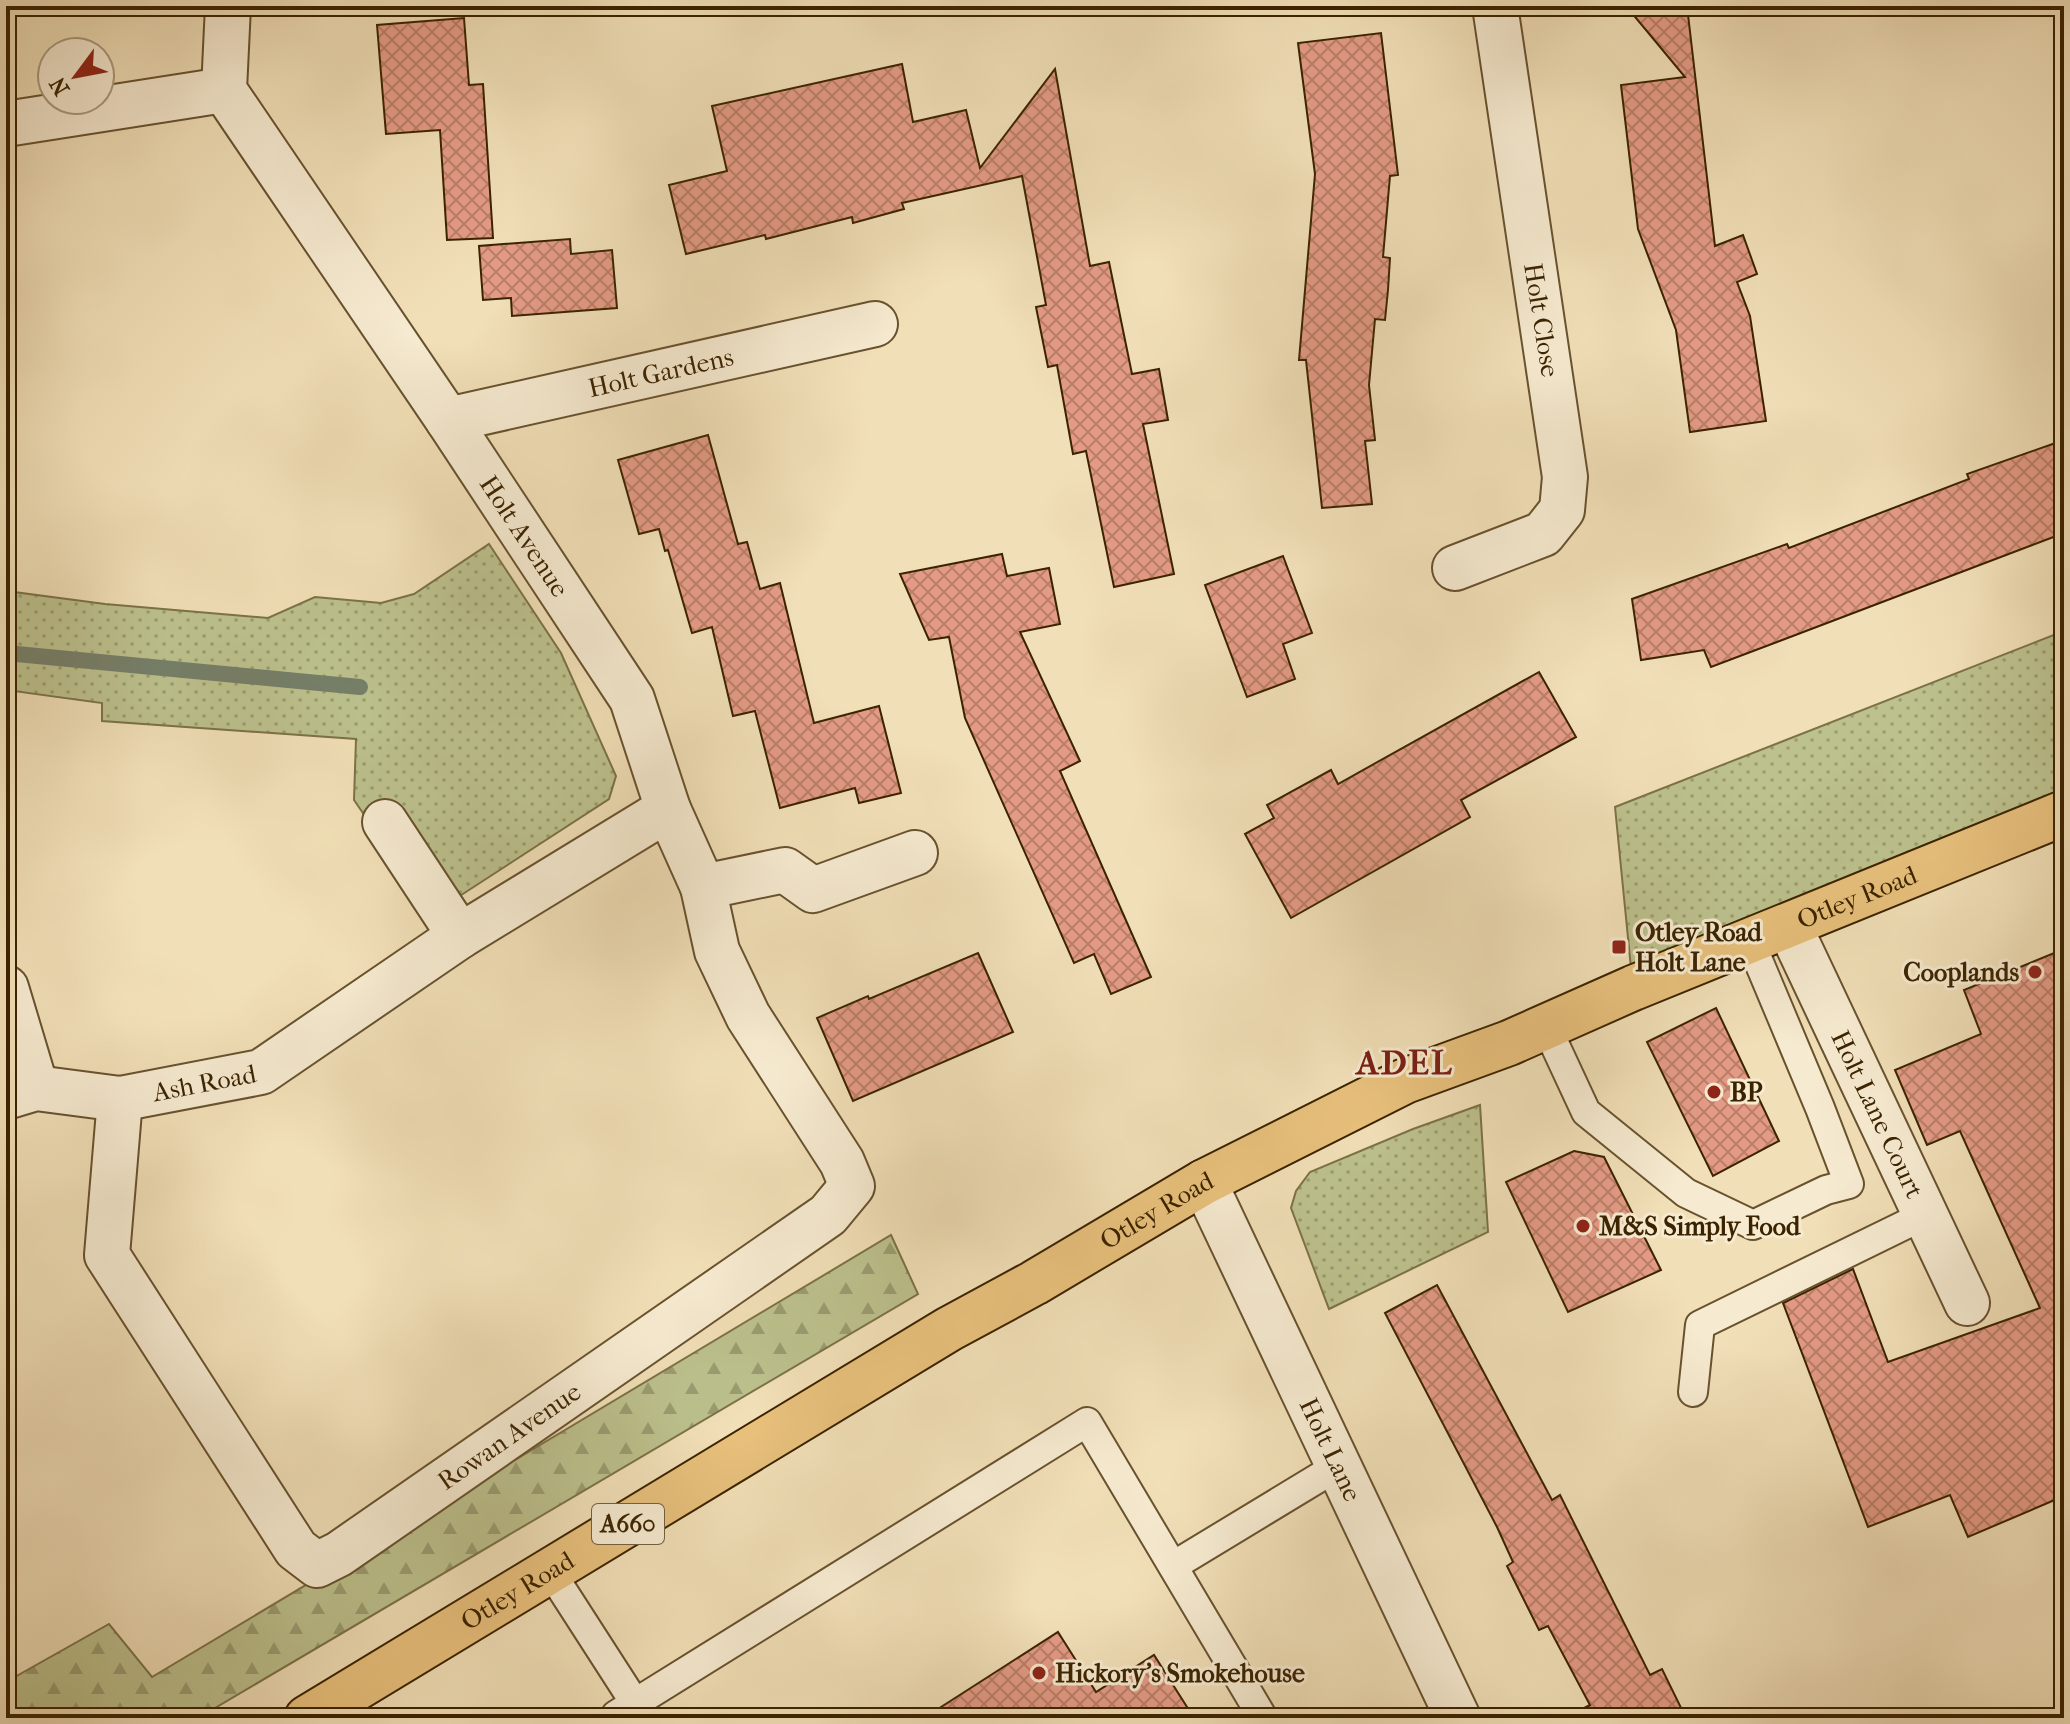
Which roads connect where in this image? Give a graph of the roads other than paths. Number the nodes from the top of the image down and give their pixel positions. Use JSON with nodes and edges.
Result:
{"nodes":[{"id":1,"x":228,"y":6,"type":"edge"},
{"id":2,"x":1495,"y":6,"type":"edge"},
{"id":3,"x":224,"y":90,"type":"junction"},
{"id":4,"x":6,"y":124,"type":"edge"},
{"id":5,"x":875,"y":324,"type":"dead end"},
{"id":6,"x":448,"y":420,"type":"junction"},
{"id":7,"x":1455,"y":568,"type":"dead end"},
{"id":8,"x":668,"y":809,"type":"junction"},
{"id":9,"x":2064,"y":813,"type":"edge"},
{"id":10,"x":385,"y":822,"type":"dead end"},
{"id":11,"x":915,"y":853,"type":"dead end"},
{"id":12,"x":703,"y":887,"type":"junction"},
{"id":13,"x":1770,"y":933,"type":"junction"},
{"id":14,"x":460,"y":936,"type":"junction"},
{"id":15,"x":6,"y":988,"type":"edge"},
{"id":16,"x":1546,"y":1026,"type":"junction"},
{"id":17,"x":21,"y":1093,"type":"edge"},
{"id":18,"x":120,"y":1099,"type":"junction"},
{"id":19,"x":1204,"y":1182,"type":"junction"},
{"id":20,"x":1925,"y":1215,"type":"junction"},
{"id":21,"x":1967,"y":1303,"type":"dead end"},
{"id":22,"x":1693,"y":1392,"type":"dead end"},
{"id":23,"x":1338,"y":1466,"type":"junction"},
{"id":24,"x":1173,"y":1566,"type":"junction"},
{"id":25,"x":550,"y":1571,"type":"junction"},
{"id":26,"x":627,"y":1711,"type":"edge"},
{"id":27,"x":307,"y":1718,"type":"edge"},
{"id":28,"x":1263,"y":1718,"type":"edge"},
{"id":29,"x":1458,"y":1718,"type":"edge"}],
"edges":[{"from":1,"to":3,"type":"street"},
{"from":2,"to":7,"type":"street","name":"Holt Close"},
{"from":3,"to":4,"type":"street"},
{"from":3,"to":6,"type":"street","name":"Holt Avenue"},
{"from":5,"to":6,"type":"street","name":"Holt Gardens"},
{"from":6,"to":8,"type":"street","name":"Holt Avenue"},
{"from":8,"to":12,"type":"street","name":"Holt Avenue"},
{"from":8,"to":14,"type":"street","name":"Ash Road"},
{"from":9,"to":13,"type":"highway","name":"Otley Road","number":"A660"},
{"from":10,"to":14,"type":"street"},
{"from":11,"to":12,"type":"street"},
{"from":12,"to":18,"type":"street","name":"Rowan Avenue"},
{"from":13,"to":16,"type":"highway","name":"Otley Road","number":"A660"},
{"from":13,"to":16,"type":"lane"},
{"from":13,"to":20,"type":"street","name":"Holt Lane Court"},
{"from":14,"to":18,"type":"street","name":"Ash Road"},
{"from":15,"to":17,"type":"street"},
{"from":16,"to":19,"type":"highway","name":"Otley Road","number":"A660"},
{"from":17,"to":18,"type":"street","name":"Ash Road"},
{"from":19,"to":23,"type":"street","name":"Holt Lane"},
{"from":19,"to":25,"type":"highway","name":"Otley Road","number":"A660"},
{"from":20,"to":21,"type":"street","name":"Holt Lane Court"},
{"from":20,"to":22,"type":"lane"},
{"from":23,"to":24,"type":"lane"},
{"from":23,"to":29,"type":"street","name":"Holt Lane"},
{"from":24,"to":26,"type":"lane"},
{"from":24,"to":28,"type":"lane"},
{"from":25,"to":26,"type":"lane"},
{"from":25,"to":27,"type":"highway","name":"Otley Road","number":"A660"}]}
